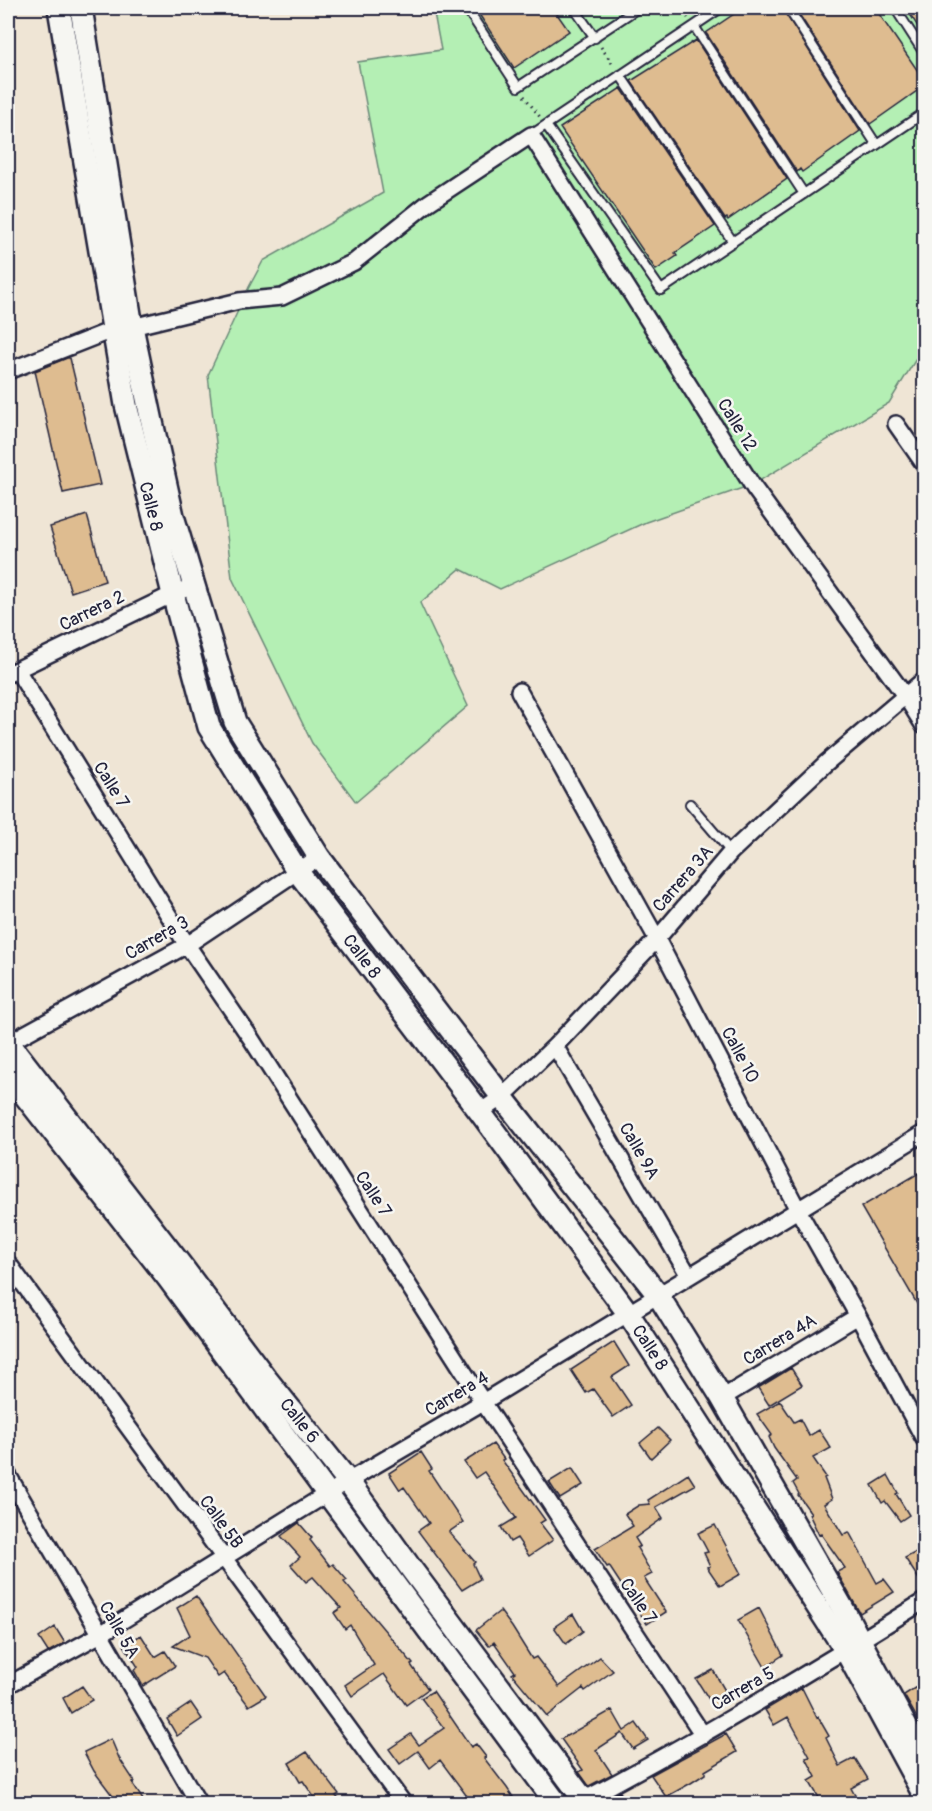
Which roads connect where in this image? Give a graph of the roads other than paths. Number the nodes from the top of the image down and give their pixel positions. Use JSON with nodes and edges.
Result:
{"nodes":[{"id":1,"x":59,"y":8,"type":"edge"},
{"id":2,"x":81,"y":8,"type":"edge"},
{"id":3,"x":469,"y":8,"type":"edge"},
{"id":4,"x":574,"y":8,"type":"edge"},
{"id":5,"x":638,"y":8,"type":"edge"},
{"id":6,"x":721,"y":8,"type":"edge"},
{"id":7,"x":788,"y":8,"type":"edge"},
{"id":8,"x":895,"y":8,"type":"edge"},
{"id":9,"x":694,"y":26,"type":"junction"},
{"id":10,"x":595,"y":38,"type":"junction"},
{"id":11,"x":924,"y":53,"type":"edge"},
{"id":12,"x":620,"y":75,"type":"junction"},
{"id":13,"x":924,"y":113,"type":"edge"},
{"id":14,"x":546,"y":126,"type":"junction"},
{"id":15,"x":531,"y":135,"type":"junction"},
{"id":16,"x":876,"y":144,"type":"junction"},
{"id":17,"x":804,"y":194,"type":"junction"},
{"id":18,"x":733,"y":242,"type":"junction"},
{"id":19,"x":122,"y":328,"type":"junction"},
{"id":20,"x":8,"y":371,"type":"edge"},
{"id":21,"x":896,"y":424,"type":"dead end"},
{"id":22,"x":924,"y":464,"type":"edge"},
{"id":23,"x":195,"y":585,"type":"junction"},
{"id":24,"x":173,"y":594,"type":"junction"},
{"id":25,"x":12,"y":672,"type":"edge"},
{"id":26,"x":924,"y":680,"type":"edge"},
{"id":27,"x":519,"y":691,"type":"dead end"},
{"id":28,"x":906,"y":697,"type":"junction"},
{"id":29,"x":924,"y":726,"type":"edge"},
{"id":30,"x":690,"y":804,"type":"dead end"},
{"id":31,"x":731,"y":852,"type":"junction"},
{"id":32,"x":319,"y":857,"type":"junction"},
{"id":33,"x":298,"y":872,"type":"junction"},
{"id":34,"x":657,"y":939,"type":"junction"},
{"id":35,"x":187,"y":945,"type":"junction"},
{"id":36,"x":8,"y":1043,"type":"edge"},
{"id":37,"x":555,"y":1046,"type":"junction"},
{"id":38,"x":8,"y":1074,"type":"edge"},
{"id":39,"x":502,"y":1097,"type":"junction"},
{"id":40,"x":480,"y":1112,"type":"junction"},
{"id":41,"x":924,"y":1133,"type":"edge"},
{"id":42,"x":798,"y":1210,"type":"junction"},
{"id":43,"x":8,"y":1263,"type":"edge"},
{"id":44,"x":176,"y":1273,"type":"junction"},
{"id":45,"x":689,"y":1276,"type":"junction"},
{"id":46,"x":658,"y":1295,"type":"junction"},
{"id":47,"x":628,"y":1313,"type":"junction"},
{"id":48,"x":858,"y":1316,"type":"junction"},
{"id":49,"x":722,"y":1398,"type":"junction"},
{"id":50,"x":483,"y":1402,"type":"junction"},
{"id":51,"x":924,"y":1439,"type":"edge"},
{"id":52,"x":8,"y":1475,"type":"edge"},
{"id":53,"x":348,"y":1481,"type":"junction"},
{"id":54,"x":327,"y":1493,"type":"junction"},
{"id":55,"x":224,"y":1559,"type":"junction"},
{"id":56,"x":412,"y":1570,"type":"junction"},
{"id":57,"x":393,"y":1582,"type":"junction"},
{"id":58,"x":924,"y":1602,"type":"edge"},
{"id":59,"x":99,"y":1635,"type":"junction"},
{"id":60,"x":853,"y":1646,"type":"junction"},
{"id":61,"x":8,"y":1685,"type":"edge"},
{"id":62,"x":703,"y":1735,"type":"junction"},
{"id":63,"x":924,"y":1760,"type":"edge"},
{"id":64,"x":924,"y":1795,"type":"edge"},
{"id":65,"x":582,"y":1802,"type":"edge"},
{"id":66,"x":199,"y":1803,"type":"edge"},
{"id":67,"x":404,"y":1803,"type":"edge"},
{"id":68,"x":557,"y":1803,"type":"edge"}],
"edges":[{"from":1,"to":19,"type":"street","name":"Calle 8"},
{"from":2,"to":19,"type":"street","name":"Calle 8"},
{"from":3,"to":10,"type":"lane"},
{"from":4,"to":10,"type":"lane"},
{"from":5,"to":10,"type":"lane"},
{"from":6,"to":9,"type":"lane"},
{"from":7,"to":16,"type":"lane"},
{"from":8,"to":11,"type":"lane"},
{"from":9,"to":12,"type":"lane"},
{"from":9,"to":17,"type":"lane"},
{"from":12,"to":14,"type":"lane"},
{"from":12,"to":18,"type":"lane"},
{"from":13,"to":16,"type":"lane"},
{"from":14,"to":15,"type":"lane"},
{"from":14,"to":18,"type":"lane"},
{"from":15,"to":19,"type":"street"},
{"from":15,"to":28,"type":"street","name":"Calle 12"},
{"from":16,"to":17,"type":"lane"},
{"from":17,"to":18,"type":"lane"},
{"from":19,"to":20,"type":"street"},
{"from":19,"to":23,"type":"street","name":"Calle 8"},
{"from":19,"to":24,"type":"street","name":"Calle 8"},
{"from":21,"to":22,"type":"street"},
{"from":23,"to":24,"type":"street","name":"Carrera 2"},
{"from":23,"to":32,"type":"street","name":"Calle 8"},
{"from":24,"to":25,"type":"street","name":"Carrera 2"},
{"from":24,"to":33,"type":"street","name":"Calle 8"},
{"from":25,"to":35,"type":"street","name":"Calle 7"},
{"from":26,"to":28,"type":"street","name":"Carrera 3A"},
{"from":27,"to":34,"type":"street","name":"Calle 10"},
{"from":28,"to":29,"type":"street","name":"Calle 12"},
{"from":28,"to":31,"type":"street","name":"Carrera 3A"},
{"from":30,"to":31,"type":"lane"},
{"from":31,"to":34,"type":"street","name":"Carrera 3A"},
{"from":32,"to":33,"type":"street","name":"Carrera 3"},
{"from":32,"to":39,"type":"street","name":"Calle 8"},
{"from":33,"to":35,"type":"street","name":"Carrera 3"},
{"from":33,"to":40,"type":"street","name":"Calle 8"},
{"from":34,"to":37,"type":"street","name":"Carrera 3A"},
{"from":34,"to":42,"type":"street","name":"Calle 10"},
{"from":35,"to":36,"type":"street","name":"Carrera 3"},
{"from":35,"to":50,"type":"street","name":"Calle 7"},
{"from":36,"to":44,"type":"street","name":"Calle 6"},
{"from":37,"to":39,"type":"street","name":"Carrera 3A"},
{"from":37,"to":45,"type":"street","name":"Calle 9A"},
{"from":38,"to":44,"type":"street","name":"Calle 6"},
{"from":39,"to":40,"type":"street","name":"Carrera 3A"},
{"from":39,"to":46,"type":"street","name":"Calle 8"},
{"from":40,"to":47,"type":"street","name":"Calle 8"},
{"from":41,"to":42,"type":"street","name":"Carrera 4"},
{"from":42,"to":45,"type":"street","name":"Carrera 4"},
{"from":42,"to":48,"type":"street","name":"Calle 10"},
{"from":43,"to":55,"type":"street","name":"Calle 5B"},
{"from":44,"to":53,"type":"street","name":"Calle 6"},
{"from":44,"to":54,"type":"street","name":"Calle 6"},
{"from":45,"to":46,"type":"street","name":"Carrera 4"},
{"from":46,"to":47,"type":"street","name":"Carrera 4"},
{"from":46,"to":49,"type":"street","name":"Calle 8"},
{"from":47,"to":50,"type":"street","name":"Carrera 4"},
{"from":47,"to":60,"type":"street","name":"Calle 8"},
{"from":48,"to":49,"type":"street","name":"Carrera 4A"},
{"from":48,"to":51,"type":"street","name":"Calle 10"},
{"from":49,"to":60,"type":"street","name":"Calle 8"},
{"from":50,"to":53,"type":"street","name":"Carrera 4"},
{"from":50,"to":62,"type":"street","name":"Calle 7"},
{"from":52,"to":59,"type":"street","name":"Calle 5A"},
{"from":53,"to":54,"type":"street","name":"Carrera 4"},
{"from":53,"to":56,"type":"street","name":"Calle 6"},
{"from":54,"to":55,"type":"street","name":"Carrera 4"},
{"from":54,"to":57,"type":"street","name":"Calle 6"},
{"from":55,"to":59,"type":"street","name":"Carrera 4"},
{"from":55,"to":67,"type":"street","name":"Calle 5B"},
{"from":56,"to":57,"type":"street"},
{"from":56,"to":65,"type":"street","name":"Calle 6"},
{"from":57,"to":68,"type":"street","name":"Calle 6"},
{"from":58,"to":60,"type":"street","name":"Carrera 5"},
{"from":59,"to":61,"type":"street","name":"Carrera 4"},
{"from":59,"to":66,"type":"street","name":"Calle 5A"},
{"from":60,"to":62,"type":"street","name":"Carrera 5"},
{"from":60,"to":63,"type":"street","name":"Calle 8"},
{"from":60,"to":64,"type":"street","name":"Calle 8"},
{"from":62,"to":65,"type":"street","name":"Carrera 5"}]}
